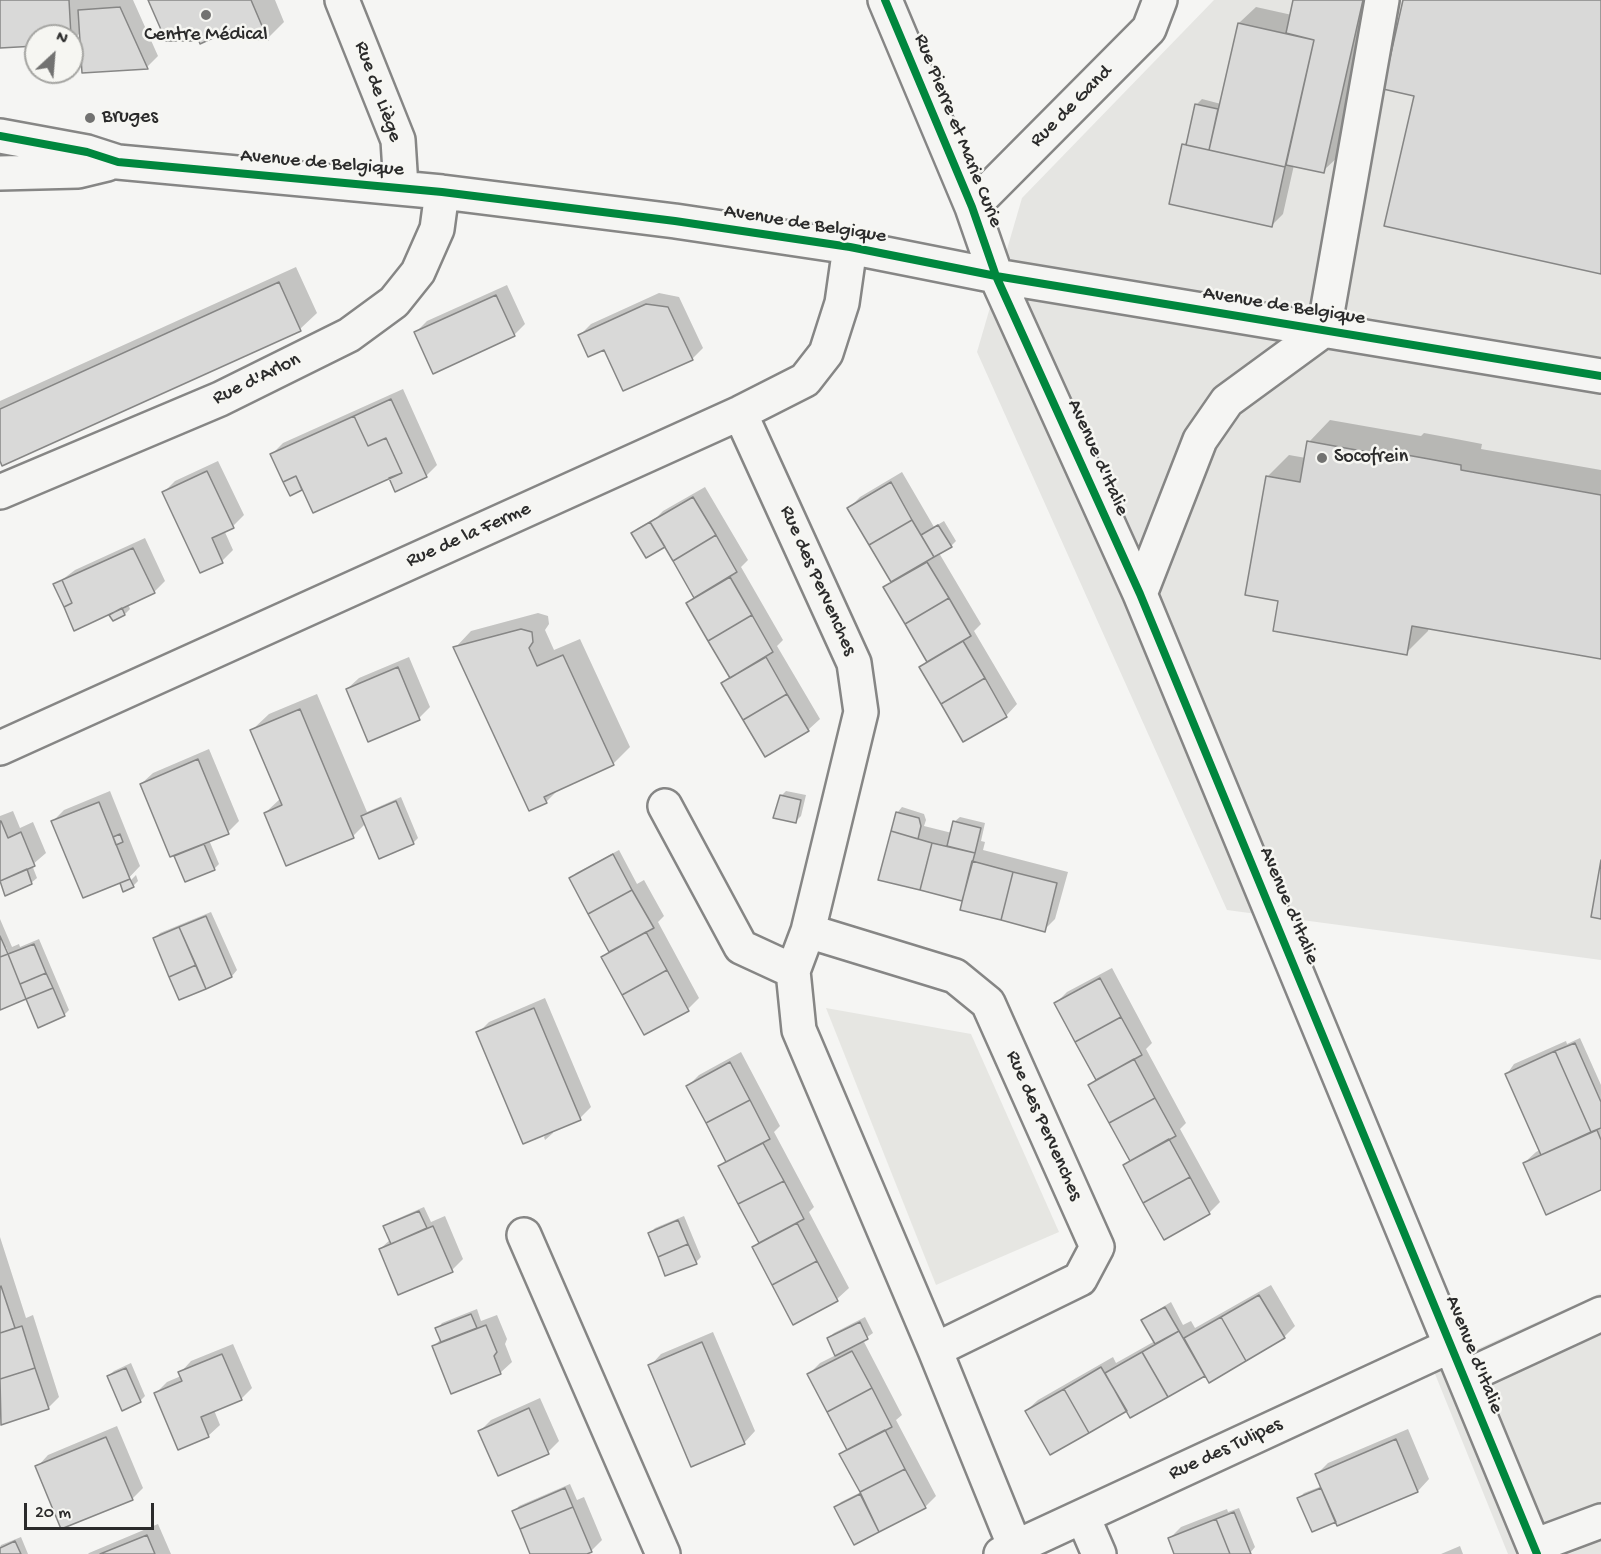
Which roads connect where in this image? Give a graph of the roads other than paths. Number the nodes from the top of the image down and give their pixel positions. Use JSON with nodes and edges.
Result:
{"nodes":[{"id":1,"x":342,"y":0,"type":"edge"},
{"id":2,"x":885,"y":0,"type":"edge"},
{"id":3,"x":1160,"y":0,"type":"edge"},
{"id":4,"x":1382,"y":0,"type":"edge"},
{"id":5,"x":0,"y":136,"type":"edge"},
{"id":6,"x":118,"y":162,"type":"junction"},
{"id":7,"x":0,"y":173,"type":"edge"},
{"id":8,"x":401,"y":188,"type":"junction"},
{"id":9,"x":442,"y":192,"type":"junction"},
{"id":10,"x":972,"y":207,"type":"junction"},
{"id":11,"x":850,"y":247,"type":"junction"},
{"id":12,"x":996,"y":276,"type":"junction"},
{"id":13,"x":1324,"y":330,"type":"junction"},
{"id":14,"x":1601,"y":376,"type":"edge"},
{"id":15,"x":740,"y":413,"type":"junction"},
{"id":16,"x":0,"y":492,"type":"edge"},
{"id":17,"x":1140,"y":594,"type":"junction"},
{"id":18,"x":0,"y":748,"type":"edge"},
{"id":19,"x":665,"y":806,"type":"dead end"},
{"id":20,"x":808,"y":931,"type":"junction"},
{"id":21,"x":793,"y":971,"type":"junction"},
{"id":22,"x":524,"y":1235,"type":"dead end"},
{"id":23,"x":1601,"y":1314,"type":"edge"},
{"id":24,"x":1452,"y":1345,"type":"junction"},
{"id":25,"x":935,"y":1350,"type":"junction"},
{"id":26,"x":1465,"y":1377,"type":"junction"},
{"id":27,"x":1083,"y":1516,"type":"junction"},
{"id":28,"x":1601,"y":1521,"type":"edge"},
{"id":29,"x":1535,"y":1550,"type":"edge"},
{"id":30,"x":1008,"y":1551,"type":"edge"},
{"id":31,"x":663,"y":1554,"type":"edge"},
{"id":32,"x":1099,"y":1554,"type":"edge"}],
"edges":[{"from":1,"to":8,"type":"street","name":"Rue de Liège"},
{"from":2,"to":10,"type":"street","name":"Rue Pierre et Marie Curie"},
{"from":3,"to":10,"type":"street","name":"Rue de Gand"},
{"from":4,"to":13,"type":"street"},
{"from":5,"to":6,"type":"street","name":"Avenue de Belgique"},
{"from":6,"to":7,"type":"street","name":"Avenue de Belgique"},
{"from":6,"to":8,"type":"street","name":"Avenue de Belgique"},
{"from":8,"to":9,"type":"street","name":"Avenue de Belgique"},
{"from":9,"to":11,"type":"street","name":"Avenue de Belgique"},
{"from":9,"to":16,"type":"street","name":"Rue d'Arlon"},
{"from":10,"to":12,"type":"street","name":"Rue Pierre et Marie Curie"},
{"from":11,"to":12,"type":"street","name":"Avenue de Belgique"},
{"from":11,"to":15,"type":"street","name":"Rue de la Ferme"},
{"from":12,"to":13,"type":"street","name":"Avenue de Belgique"},
{"from":12,"to":17,"type":"street","name":"Avenue d'Italie"},
{"from":13,"to":14,"type":"street","name":"Avenue de Belgique"},
{"from":13,"to":17,"type":"street"},
{"from":15,"to":18,"type":"street","name":"Rue de la Ferme"},
{"from":15,"to":20,"type":"street","name":"Rue des Pervenches"},
{"from":17,"to":24,"type":"street","name":"Avenue d'Italie"},
{"from":19,"to":21,"type":"street"},
{"from":20,"to":21,"type":"street","name":"Rue des Pervenches"},
{"from":20,"to":25,"type":"street","name":"Rue des Pervenches"},
{"from":21,"to":25,"type":"street","name":"Rue des Pervenches"},
{"from":22,"to":31,"type":"street"},
{"from":23,"to":26,"type":"street"},
{"from":24,"to":26,"type":"street","name":"Avenue d'Italie"},
{"from":24,"to":27,"type":"street","name":"Rue des Tulipes"},
{"from":25,"to":30,"type":"street","name":"Rue des Pervenches"},
{"from":26,"to":29,"type":"street","name":"Avenue d'Italie"},
{"from":27,"to":30,"type":"street","name":"Rue des Tulipes"},
{"from":27,"to":32,"type":"street"},
{"from":28,"to":29,"type":"street"}]}
